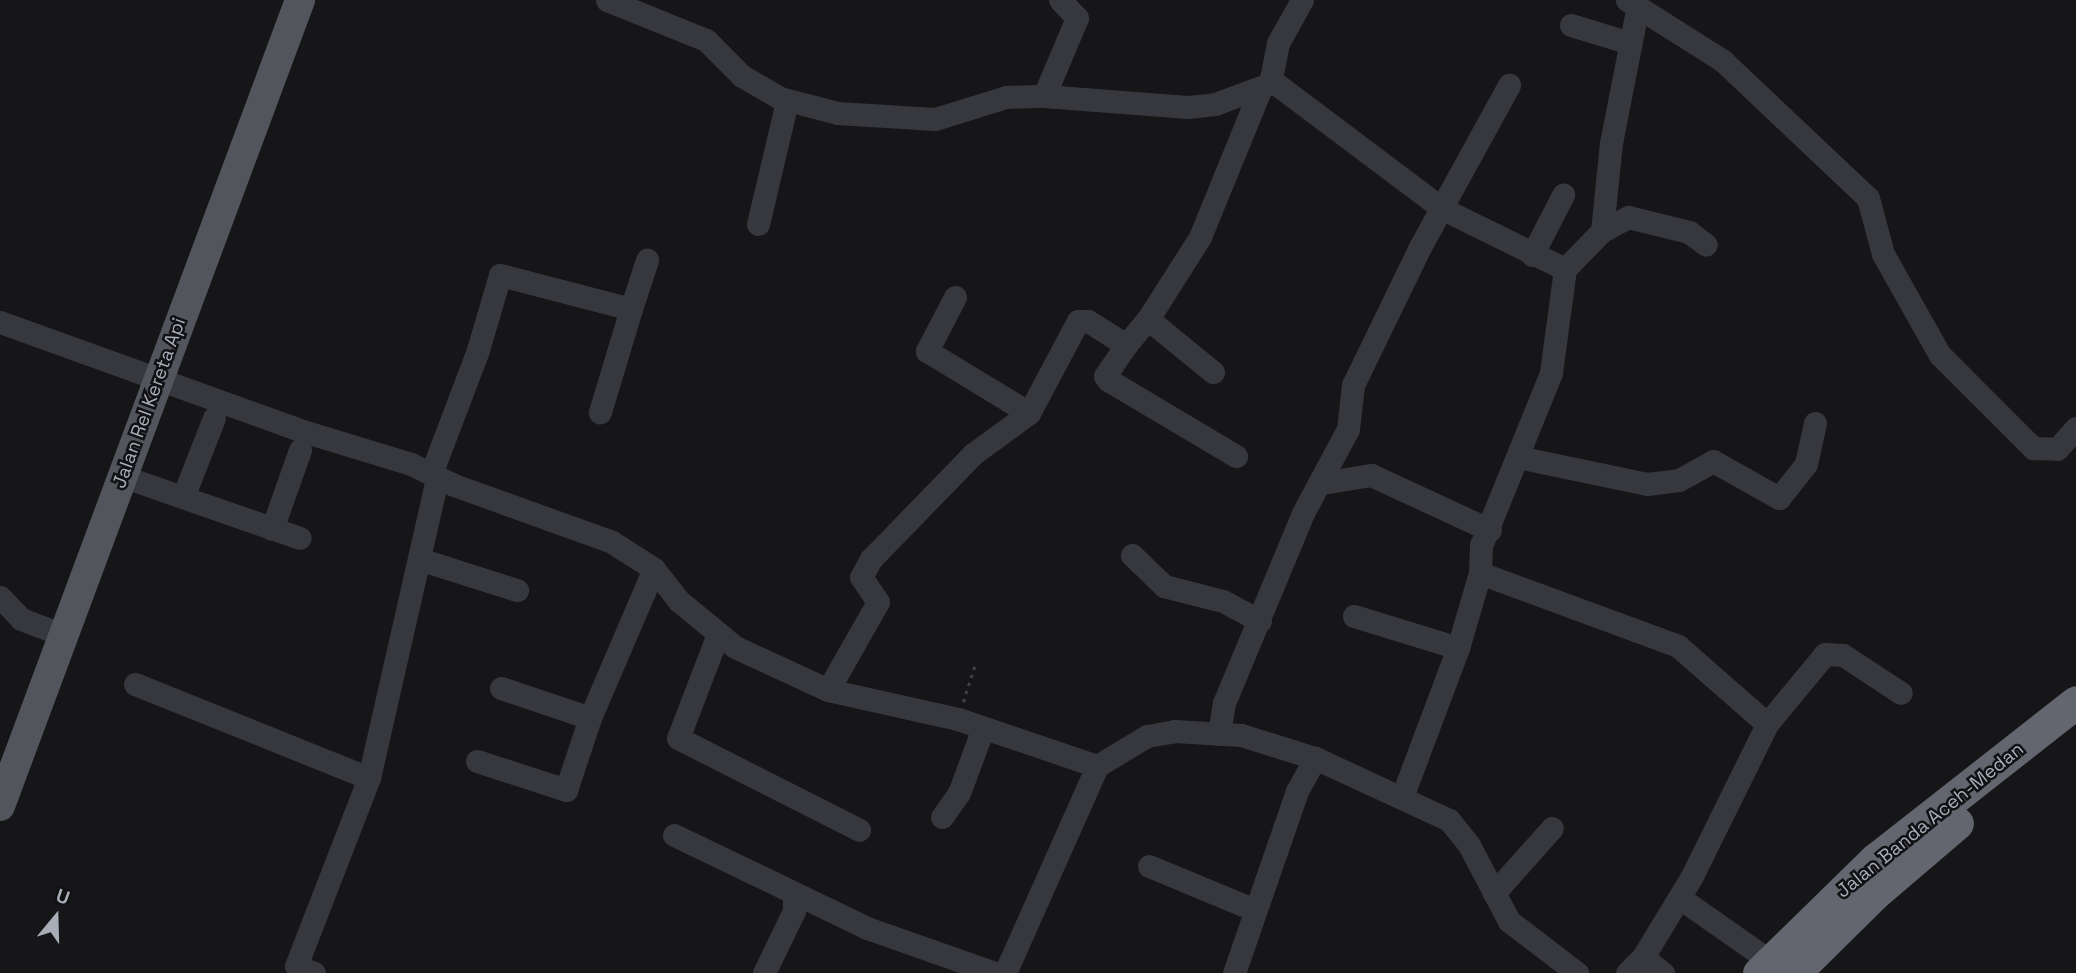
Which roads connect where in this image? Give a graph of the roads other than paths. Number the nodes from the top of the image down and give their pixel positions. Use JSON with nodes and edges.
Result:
{"nodes":[{"id":1,"x":300,"y":0,"type":"edge"},
{"id":2,"x":607,"y":0,"type":"edge"},
{"id":3,"x":1060,"y":0,"type":"edge"},
{"id":4,"x":1301,"y":0,"type":"edge"},
{"id":5,"x":1632,"y":3,"type":"edge"},
{"id":6,"x":1571,"y":25,"type":"dead end"},
{"id":7,"x":1630,"y":43,"type":"junction"},
{"id":8,"x":1265,"y":85,"type":"junction"},
{"id":9,"x":1509,"y":85,"type":"dead end"},
{"id":10,"x":1044,"y":96,"type":"junction"},
{"id":11,"x":787,"y":101,"type":"junction"},
{"id":12,"x":1563,"y":195,"type":"dead end"},
{"id":13,"x":1443,"y":209,"type":"junction"},
{"id":14,"x":758,"y":224,"type":"dead end"},
{"id":15,"x":1602,"y":231,"type":"junction"},
{"id":16,"x":1706,"y":245,"type":"dead end"},
{"id":17,"x":1532,"y":255,"type":"junction"},
{"id":18,"x":647,"y":260,"type":"dead end"},
{"id":19,"x":1565,"y":269,"type":"junction"},
{"id":20,"x":955,"y":297,"type":"dead end"},
{"id":21,"x":631,"y":310,"type":"junction"},
{"id":22,"x":1148,"y":319,"type":"junction"},
{"id":23,"x":0,"y":322,"type":"edge"},
{"id":24,"x":1126,"y":345,"type":"junction"},
{"id":25,"x":1213,"y":372,"type":"dead end"},
{"id":26,"x":157,"y":378,"type":"junction"},
{"id":27,"x":600,"y":412,"type":"dead end"},
{"id":28,"x":1029,"y":413,"type":"junction"},
{"id":29,"x":214,"y":418,"type":"dead end"},
{"id":30,"x":1815,"y":423,"type":"dead end"},
{"id":31,"x":2076,"y":428,"type":"edge"},
{"id":32,"x":300,"y":450,"type":"dead end"},
{"id":33,"x":1236,"y":456,"type":"dead end"},
{"id":34,"x":1518,"y":457,"type":"junction"},
{"id":35,"x":122,"y":476,"type":"junction"},
{"id":36,"x":434,"y":476,"type":"junction"},
{"id":37,"x":1322,"y":483,"type":"junction"},
{"id":38,"x":183,"y":497,"type":"junction"},
{"id":39,"x":272,"y":529,"type":"junction"},
{"id":40,"x":1490,"y":530,"type":"junction"},
{"id":41,"x":300,"y":538,"type":"dead end"},
{"id":42,"x":1132,"y":555,"type":"dead end"},
{"id":43,"x":419,"y":559,"type":"junction"},
{"id":44,"x":654,"y":569,"type":"junction"},
{"id":45,"x":1480,"y":573,"type":"junction"},
{"id":46,"x":516,"y":590,"type":"dead end"},
{"id":47,"x":0,"y":597,"type":"edge"},
{"id":48,"x":1354,"y":616,"type":"dead end"},
{"id":49,"x":1260,"y":621,"type":"junction"},
{"id":50,"x":718,"y":634,"type":"junction"},
{"id":51,"x":63,"y":635,"type":"junction"},
{"id":52,"x":1458,"y":648,"type":"junction"},
{"id":53,"x":135,"y":684,"type":"dead end"},
{"id":54,"x":501,"y":688,"type":"dead end"},
{"id":55,"x":828,"y":690,"type":"junction"},
{"id":56,"x":1901,"y":693,"type":"dead end"},
{"id":57,"x":2076,"y":702,"type":"edge"},
{"id":58,"x":590,"y":718,"type":"junction"},
{"id":59,"x":2076,"y":722,"type":"edge"},
{"id":60,"x":1767,"y":724,"type":"junction"},
{"id":61,"x":983,"y":728,"type":"junction"},
{"id":62,"x":1219,"y":734,"type":"junction"},
{"id":63,"x":1315,"y":758,"type":"junction"},
{"id":64,"x":477,"y":761,"type":"dead end"},
{"id":65,"x":1097,"y":766,"type":"junction"},
{"id":66,"x":369,"y":778,"type":"junction"},
{"id":67,"x":1402,"y":797,"type":"junction"},
{"id":68,"x":0,"y":806,"type":"edge"},
{"id":69,"x":942,"y":817,"type":"dead end"},
{"id":70,"x":1552,"y":828,"type":"dead end"},
{"id":71,"x":859,"y":830,"type":"dead end"},
{"id":72,"x":674,"y":835,"type":"dead end"},
{"id":73,"x":1149,"y":866,"type":"dead end"},
{"id":74,"x":794,"y":893,"type":"junction"},
{"id":75,"x":1494,"y":893,"type":"junction"},
{"id":76,"x":1680,"y":898,"type":"junction"},
{"id":77,"x":1255,"y":910,"type":"junction"},
{"id":78,"x":1635,"y":965,"type":"edge"},
{"id":79,"x":1774,"y":969,"type":"edge"},
{"id":80,"x":314,"y":973,"type":"edge"},
{"id":81,"x":764,"y":973,"type":"edge"},
{"id":82,"x":995,"y":973,"type":"edge"},
{"id":83,"x":1005,"y":973,"type":"edge"},
{"id":84,"x":1234,"y":973,"type":"edge"},
{"id":85,"x":1577,"y":973,"type":"edge"},
{"id":86,"x":1663,"y":973,"type":"edge"}],
"edges":[{"from":1,"to":26,"type":"main road","name":"Jalan Rel Kereta Api"},
{"from":2,"to":11,"type":"street"},
{"from":3,"to":10,"type":"street"},
{"from":4,"to":8,"type":"street"},
{"from":5,"to":7,"type":"street"},
{"from":5,"to":31,"type":"street"},
{"from":6,"to":7,"type":"street"},
{"from":7,"to":15,"type":"street"},
{"from":8,"to":10,"type":"street"},
{"from":8,"to":13,"type":"street"},
{"from":8,"to":22,"type":"street"},
{"from":9,"to":13,"type":"street"},
{"from":10,"to":11,"type":"street"},
{"from":11,"to":14,"type":"street"},
{"from":12,"to":17,"type":"street"},
{"from":13,"to":17,"type":"street"},
{"from":13,"to":37,"type":"street"},
{"from":15,"to":16,"type":"street"},
{"from":15,"to":19,"type":"street"},
{"from":17,"to":19,"type":"street"},
{"from":18,"to":21,"type":"street"},
{"from":19,"to":34,"type":"street"},
{"from":20,"to":28,"type":"street"},
{"from":21,"to":27,"type":"street"},
{"from":21,"to":36,"type":"street"},
{"from":22,"to":24,"type":"street"},
{"from":22,"to":25,"type":"street"},
{"from":23,"to":26,"type":"street"},
{"from":24,"to":28,"type":"street"},
{"from":24,"to":33,"type":"street"},
{"from":26,"to":35,"type":"main road","name":"Jalan Rel Kereta Api"},
{"from":26,"to":36,"type":"street"},
{"from":28,"to":55,"type":"street"},
{"from":29,"to":38,"type":"street"},
{"from":30,"to":34,"type":"street"},
{"from":32,"to":39,"type":"street"},
{"from":34,"to":40,"type":"street"},
{"from":35,"to":38,"type":"street"},
{"from":35,"to":51,"type":"main road","name":"Jalan Rel Kereta Api"},
{"from":36,"to":43,"type":"street"},
{"from":36,"to":44,"type":"street"},
{"from":37,"to":40,"type":"street"},
{"from":37,"to":49,"type":"street"},
{"from":38,"to":39,"type":"street"},
{"from":39,"to":41,"type":"street"},
{"from":40,"to":45,"type":"street"},
{"from":42,"to":49,"type":"street"},
{"from":43,"to":46,"type":"street"},
{"from":43,"to":66,"type":"street"},
{"from":44,"to":50,"type":"street"},
{"from":44,"to":58,"type":"street"},
{"from":45,"to":52,"type":"street"},
{"from":45,"to":60,"type":"street"},
{"from":47,"to":51,"type":"street"},
{"from":48,"to":52,"type":"street"},
{"from":49,"to":62,"type":"street"},
{"from":50,"to":55,"type":"street"},
{"from":50,"to":71,"type":"street"},
{"from":51,"to":68,"type":"main road","name":"Jalan Rel Kereta Api"},
{"from":52,"to":67,"type":"street"},
{"from":53,"to":66,"type":"street"},
{"from":54,"to":58,"type":"street"},
{"from":55,"to":61,"type":"street"},
{"from":56,"to":60,"type":"street"},
{"from":57,"to":79,"type":"highway","name":"Jalan Banda Aceh-Medan"},
{"from":58,"to":64,"type":"street"},
{"from":59,"to":79,"type":"highway","name":"Jalan Banda Aceh-Medan"},
{"from":60,"to":76,"type":"street"},
{"from":61,"to":65,"type":"street"},
{"from":61,"to":69,"type":"street"},
{"from":62,"to":63,"type":"street"},
{"from":62,"to":65,"type":"street"},
{"from":63,"to":67,"type":"street"},
{"from":63,"to":77,"type":"street"},
{"from":65,"to":83,"type":"street"},
{"from":66,"to":80,"type":"street"},
{"from":67,"to":75,"type":"street"},
{"from":70,"to":75,"type":"street"},
{"from":72,"to":74,"type":"street"},
{"from":73,"to":77,"type":"street"},
{"from":74,"to":81,"type":"street"},
{"from":74,"to":82,"type":"street"},
{"from":75,"to":85,"type":"street"},
{"from":76,"to":78,"type":"street"},
{"from":76,"to":79,"type":"street"},
{"from":77,"to":84,"type":"street"},
{"from":78,"to":86,"type":"street"}]}
